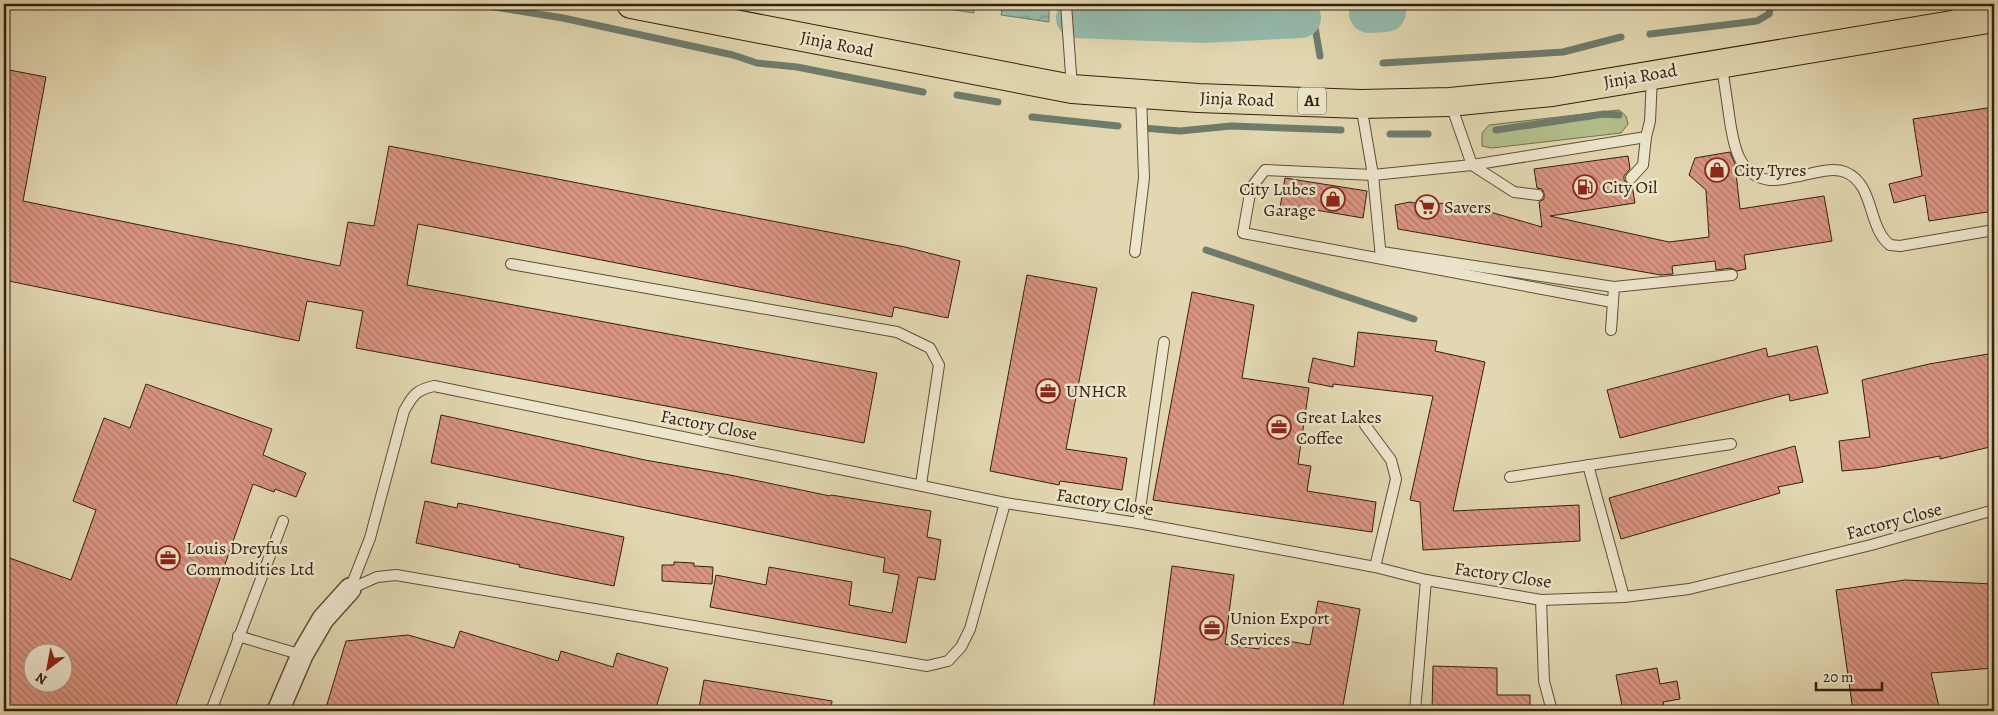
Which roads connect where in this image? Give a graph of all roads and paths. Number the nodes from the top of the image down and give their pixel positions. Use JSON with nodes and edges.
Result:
{"nodes":[{"id":1,"x":631,"y":4,"type":"edge"},
{"id":2,"x":1066,"y":4,"type":"edge"},
{"id":3,"x":1959,"y":13,"type":"edge"},
{"id":4,"x":1994,"y":18,"type":"edge"},
{"id":5,"x":1721,"y":63,"type":"junction"},
{"id":6,"x":1652,"y":74,"type":"junction"},
{"id":7,"x":1072,"y":89,"type":"junction"},
{"id":8,"x":1141,"y":94,"type":"junction"},
{"id":9,"x":1450,"y":102,"type":"junction"},
{"id":10,"x":1361,"y":104,"type":"junction"},
{"id":11,"x":1646,"y":137,"type":"junction"},
{"id":12,"x":1472,"y":166,"type":"junction"},
{"id":13,"x":1373,"y":175,"type":"junction"},
{"id":14,"x":1631,"y":178,"type":"dead end"},
{"id":15,"x":1538,"y":195,"type":"dead end"},
{"id":16,"x":1994,"y":230,"type":"edge"},
{"id":17,"x":1135,"y":252,"type":"dead end"},
{"id":18,"x":1380,"y":255,"type":"junction"},
{"id":19,"x":511,"y":264,"type":"dead end"},
{"id":20,"x":1732,"y":275,"type":"dead end"},
{"id":21,"x":1614,"y":287,"type":"junction"},
{"id":22,"x":1612,"y":302,"type":"junction"},
{"id":23,"x":1611,"y":330,"type":"dead end"},
{"id":24,"x":1164,"y":342,"type":"dead end"},
{"id":25,"x":1364,"y":425,"type":"dead end"},
{"id":26,"x":1731,"y":444,"type":"dead end"},
{"id":27,"x":1588,"y":465,"type":"junction"},
{"id":28,"x":1510,"y":477,"type":"dead end"},
{"id":29,"x":920,"y":484,"type":"junction"},
{"id":30,"x":1005,"y":503,"type":"junction"},
{"id":31,"x":1994,"y":510,"type":"edge"},
{"id":32,"x":283,"y":521,"type":"dead end"},
{"id":33,"x":1138,"y":524,"type":"junction"},
{"id":34,"x":1375,"y":567,"type":"junction"},
{"id":35,"x":1426,"y":580,"type":"junction"},
{"id":36,"x":350,"y":589,"type":"junction"},
{"id":37,"x":1624,"y":597,"type":"junction"},
{"id":38,"x":1541,"y":600,"type":"junction"},
{"id":39,"x":238,"y":636,"type":"junction"},
{"id":40,"x":302,"y":656,"type":"junction"},
{"id":41,"x":211,"y":711,"type":"edge"},
{"id":42,"x":278,"y":711,"type":"edge"},
{"id":43,"x":1415,"y":711,"type":"edge"},
{"id":44,"x":1552,"y":711,"type":"edge"}],
"edges":[{"from":1,"to":7,"type":"highway","name":"Jinja Road","number":"A1"},
{"from":2,"to":7,"type":"lane"},
{"from":3,"to":4,"type":"highway","name":"Jinja Road","number":"A1"},
{"from":3,"to":5,"type":"highway","name":"Jinja Road","number":"A1"},
{"from":5,"to":6,"type":"highway","name":"Jinja Road","number":"A1"},
{"from":5,"to":16,"type":"lane"},
{"from":6,"to":9,"type":"highway","name":"Jinja Road","number":"A1"},
{"from":6,"to":11,"type":"lane"},
{"from":7,"to":8,"type":"highway","name":"Jinja Road","number":"A1"},
{"from":8,"to":10,"type":"highway","name":"Jinja Road","number":"A1"},
{"from":8,"to":17,"type":"lane"},
{"from":9,"to":10,"type":"highway","name":"Jinja Road","number":"A1"},
{"from":9,"to":12,"type":"lane"},
{"from":10,"to":13,"type":"lane"},
{"from":11,"to":12,"type":"lane"},
{"from":11,"to":14,"type":"lane"},
{"from":12,"to":13,"type":"lane"},
{"from":12,"to":15,"type":"lane"},
{"from":13,"to":18,"type":"lane"},
{"from":13,"to":18,"type":"lane"},
{"from":18,"to":21,"type":"lane"},
{"from":18,"to":22,"type":"lane"},
{"from":19,"to":29,"type":"lane"},
{"from":20,"to":21,"type":"lane"},
{"from":21,"to":22,"type":"lane"},
{"from":22,"to":23,"type":"lane"},
{"from":24,"to":33,"type":"lane"},
{"from":25,"to":34,"type":"lane"},
{"from":26,"to":27,"type":"lane"},
{"from":27,"to":28,"type":"lane"},
{"from":27,"to":37,"type":"lane"},
{"from":29,"to":30,"type":"lane","name":"Factory Close"},
{"from":29,"to":36,"type":"lane","name":"Factory Close"},
{"from":30,"to":33,"type":"lane","name":"Factory Close"},
{"from":30,"to":36,"type":"lane"},
{"from":31,"to":37,"type":"lane","name":"Factory Close"},
{"from":32,"to":39,"type":"lane"},
{"from":33,"to":34,"type":"lane","name":"Factory Close"},
{"from":34,"to":35,"type":"lane","name":"Factory Close"},
{"from":35,"to":38,"type":"lane","name":"Factory Close"},
{"from":35,"to":43,"type":"lane"},
{"from":36,"to":40,"type":"street"},
{"from":37,"to":38,"type":"lane","name":"Factory Close"},
{"from":38,"to":44,"type":"lane"},
{"from":39,"to":40,"type":"lane"},
{"from":39,"to":41,"type":"lane"},
{"from":40,"to":42,"type":"street"}]}
